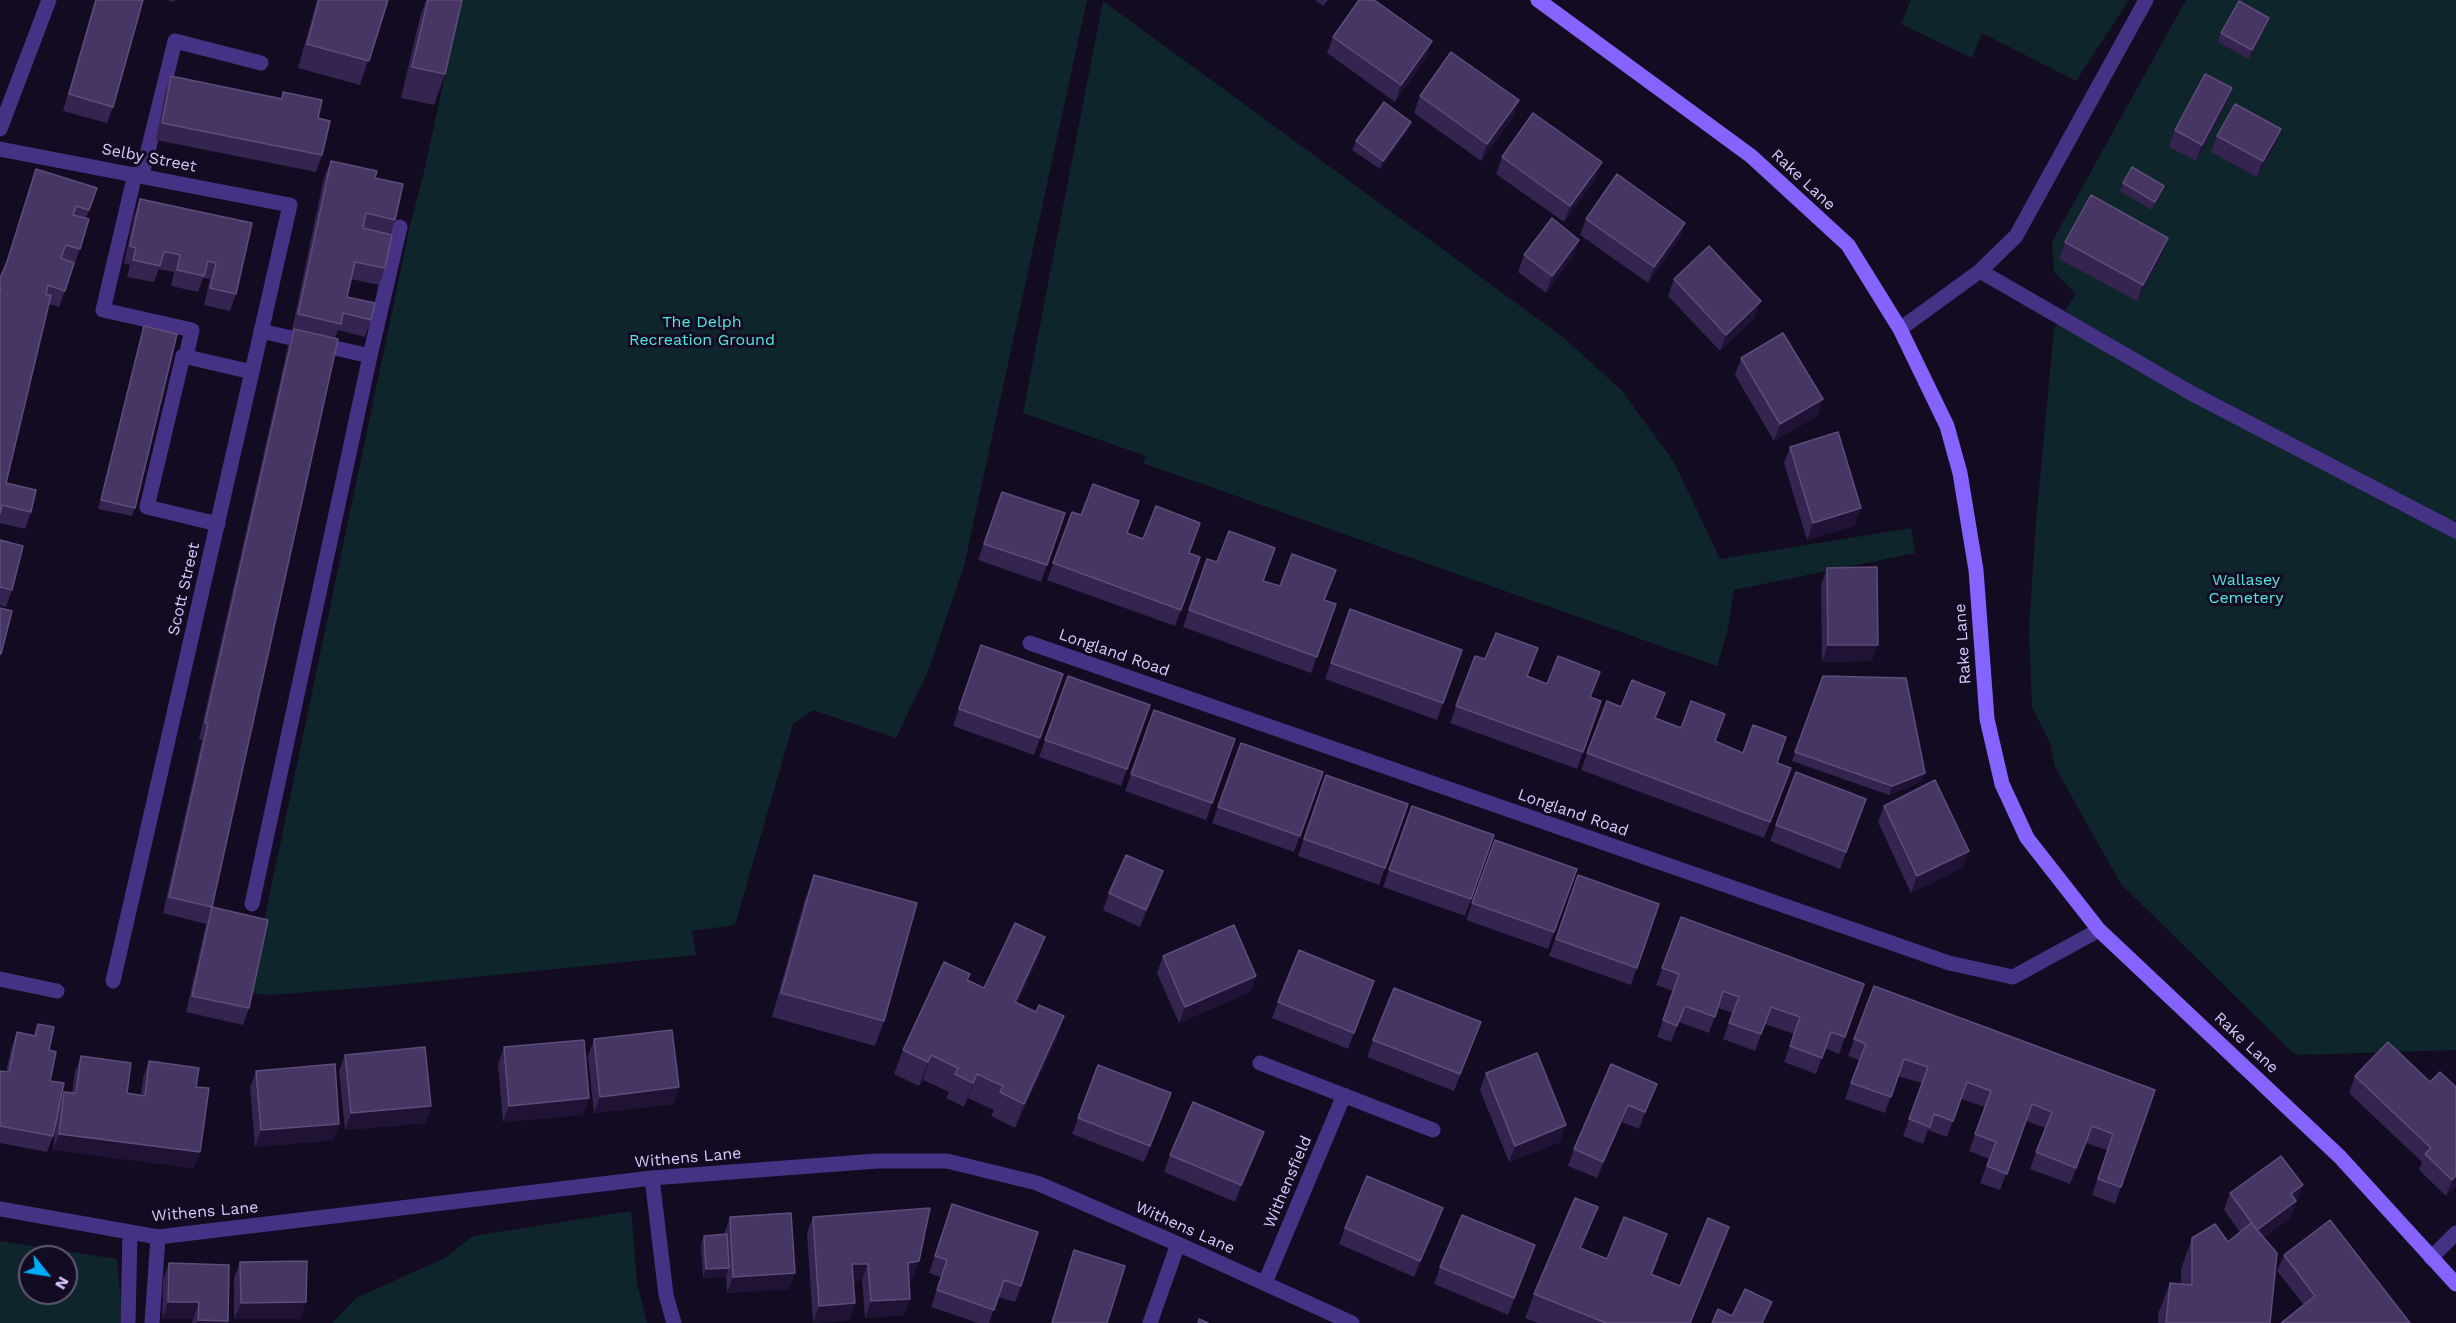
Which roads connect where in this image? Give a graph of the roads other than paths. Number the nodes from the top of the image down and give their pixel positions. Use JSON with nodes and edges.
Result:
{"nodes":[{"id":1,"x":49,"y":0,"type":"edge"},
{"id":2,"x":1538,"y":0,"type":"edge"},
{"id":3,"x":2146,"y":0,"type":"edge"},
{"id":4,"x":261,"y":63,"type":"dead end"},
{"id":5,"x":2,"y":120,"type":"edge"},
{"id":6,"x":0,"y":149,"type":"edge"},
{"id":7,"x":138,"y":174,"type":"junction"},
{"id":8,"x":290,"y":205,"type":"joint"},
{"id":9,"x":400,"y":227,"type":"edge"},
{"id":10,"x":1980,"y":271,"type":"junction"},
{"id":11,"x":1900,"y":329,"type":"junction"},
{"id":12,"x":261,"y":332,"type":"junction"},
{"id":13,"x":186,"y":356,"type":"junction"},
{"id":14,"x":370,"y":356,"type":"junction"},
{"id":15,"x":252,"y":372,"type":"junction"},
{"id":16,"x":218,"y":524,"type":"junction"},
{"id":17,"x":2456,"y":531,"type":"edge"},
{"id":18,"x":1030,"y":643,"type":"dead end"},
{"id":19,"x":252,"y":904,"type":"dead end"},
{"id":20,"x":2099,"y":930,"type":"junction"},
{"id":21,"x":0,"y":979,"type":"edge"},
{"id":22,"x":113,"y":981,"type":"dead end"},
{"id":23,"x":57,"y":991,"type":"dead end"},
{"id":24,"x":1260,"y":1063,"type":"dead end"},
{"id":25,"x":1344,"y":1095,"type":"junction"},
{"id":26,"x":1433,"y":1130,"type":"dead end"},
{"id":27,"x":652,"y":1178,"type":"junction"},
{"id":28,"x":0,"y":1209,"type":"edge"},
{"id":29,"x":129,"y":1233,"type":"junction"},
{"id":30,"x":2456,"y":1233,"type":"edge"},
{"id":31,"x":158,"y":1237,"type":"junction"},
{"id":32,"x":1178,"y":1244,"type":"junction"},
{"id":33,"x":2431,"y":1258,"type":"junction"},
{"id":34,"x":1265,"y":1283,"type":"junction"},
{"id":35,"x":2456,"y":1284,"type":"edge"},
{"id":36,"x":128,"y":1323,"type":"edge"},
{"id":37,"x":152,"y":1323,"type":"edge"},
{"id":38,"x":674,"y":1323,"type":"edge"},
{"id":39,"x":1150,"y":1323,"type":"edge"},
{"id":40,"x":1353,"y":1323,"type":"edge"}],
"edges":[{"from":1,"to":5,"type":"street"},
{"from":2,"to":11,"type":"main road","name":"Rake Lane"},
{"from":3,"to":10,"type":"street"},
{"from":4,"to":7,"type":"street"},
{"from":6,"to":7,"type":"street","name":"Selby Street"},
{"from":7,"to":8,"type":"street","name":"Selby Street"},
{"from":7,"to":13,"type":"street"},
{"from":8,"to":12,"type":"street","name":"Scott Street"},
{"from":9,"to":14,"type":"street"},
{"from":10,"to":11,"type":"street"},
{"from":10,"to":17,"type":"street"},
{"from":11,"to":20,"type":"main road","name":"Rake Lane"},
{"from":12,"to":14,"type":"street"},
{"from":12,"to":15,"type":"street","name":"Scott Street"},
{"from":13,"to":15,"type":"street"},
{"from":13,"to":16,"type":"street"},
{"from":14,"to":19,"type":"street"},
{"from":15,"to":16,"type":"street","name":"Scott Street"},
{"from":16,"to":22,"type":"street","name":"Scott Street"},
{"from":18,"to":20,"type":"street","name":"Longland Road"},
{"from":20,"to":33,"type":"main road","name":"Rake Lane"},
{"from":21,"to":23,"type":"street"},
{"from":24,"to":25,"type":"street"},
{"from":25,"to":26,"type":"street"},
{"from":25,"to":34,"type":"street","name":"Withensfield"},
{"from":27,"to":31,"type":"street","name":"Withens Lane"},
{"from":27,"to":32,"type":"street","name":"Withens Lane"},
{"from":27,"to":38,"type":"street"},
{"from":28,"to":29,"type":"street","name":"Withens Lane"},
{"from":29,"to":31,"type":"street","name":"Withens Lane"},
{"from":29,"to":36,"type":"street"},
{"from":30,"to":33,"type":"street"},
{"from":31,"to":37,"type":"street"},
{"from":32,"to":34,"type":"street","name":"Withens Lane"},
{"from":32,"to":39,"type":"street"},
{"from":33,"to":35,"type":"main road","name":"Rake Lane"},
{"from":34,"to":40,"type":"street","name":"Withens Lane"}]}
